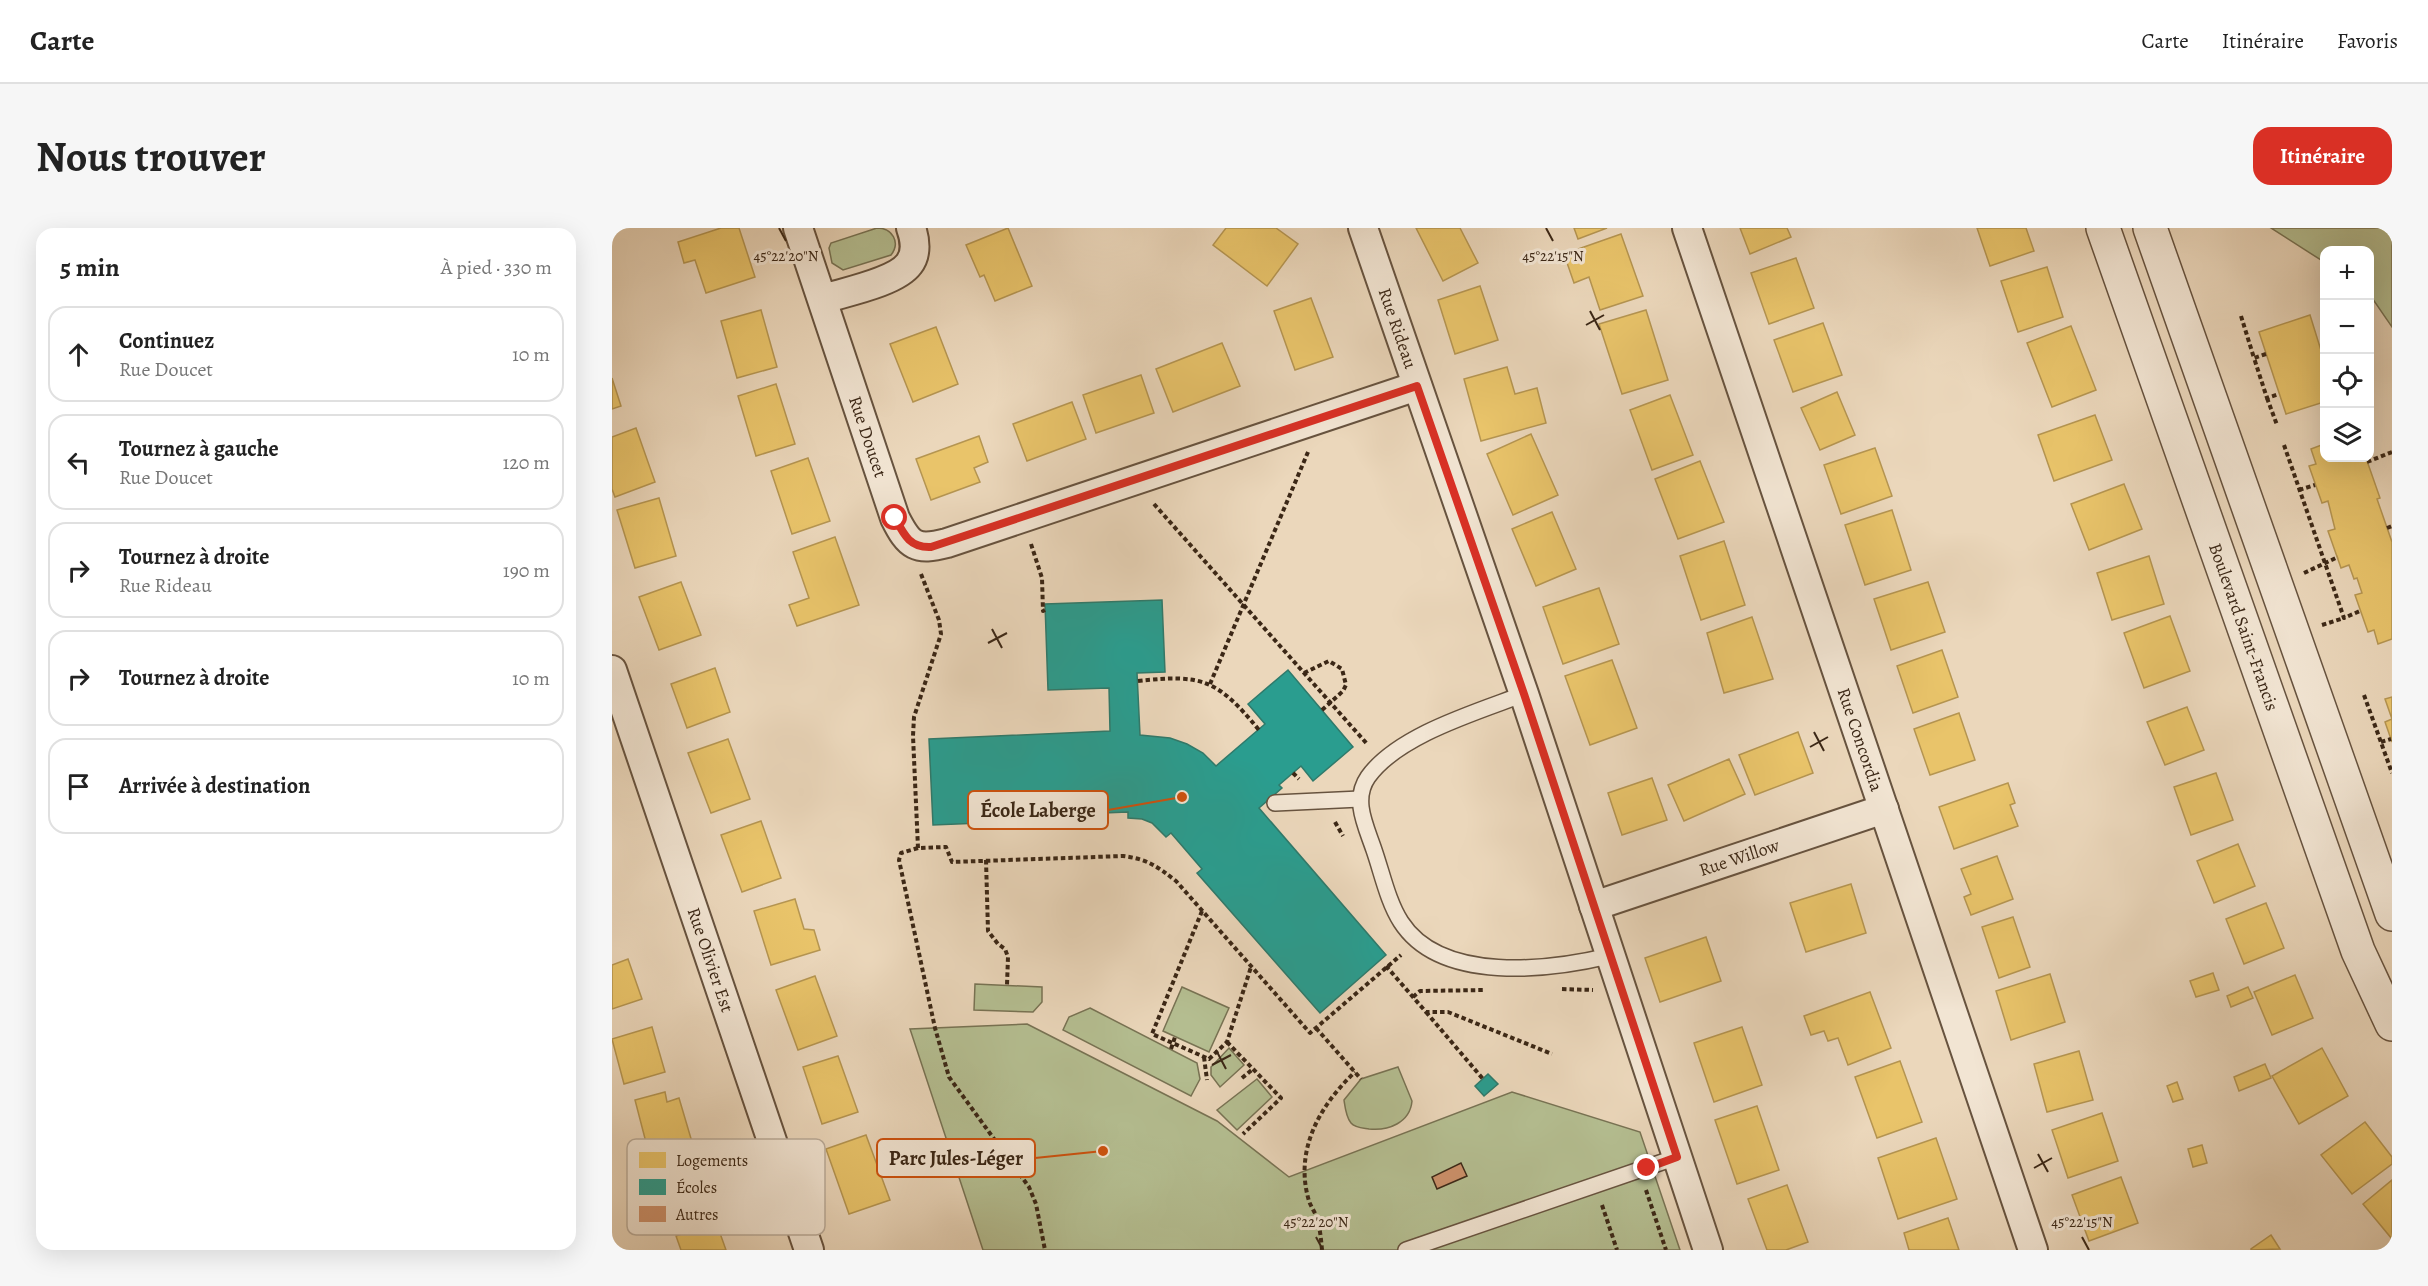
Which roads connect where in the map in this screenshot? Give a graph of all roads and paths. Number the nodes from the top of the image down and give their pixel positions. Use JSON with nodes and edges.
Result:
{"nodes":[{"id":1,"x":911,"y":228,"type":"edge"},
{"id":2,"x":1363,"y":228,"type":"edge"},
{"id":3,"x":1687,"y":228,"type":"edge"},
{"id":4,"x":2103,"y":228,"type":"edge"},
{"id":5,"x":2150,"y":228,"type":"edge"},
{"id":6,"x":801,"y":229,"type":"edge"},
{"id":7,"x":823,"y":299,"type":"junction"},
{"id":8,"x":2241,"y":316,"type":"dead end"},
{"id":9,"x":2266,"y":354,"type":"dead end"},
{"id":10,"x":2254,"y":358,"type":"junction"},
{"id":11,"x":1417,"y":386,"type":"junction"},
{"id":12,"x":2279,"y":394,"type":"dead end"},
{"id":13,"x":2267,"y":398,"type":"junction"},
{"id":14,"x":2277,"y":425,"type":"dead end"},
{"id":15,"x":1313,"y":441,"type":"dead end"},
{"id":16,"x":2284,"y":445,"type":"dead end"},
{"id":17,"x":2392,"y":452,"type":"edge"},
{"id":18,"x":2374,"y":459,"type":"edge"},
{"id":19,"x":2315,"y":484,"type":"dead end"},
{"id":20,"x":2299,"y":490,"type":"junction"},
{"id":21,"x":1148,"y":497,"type":"dead end"},
{"id":22,"x":1028,"y":537,"type":"dead end"},
{"id":23,"x":2338,"y":557,"type":"dead end"},
{"id":24,"x":2324,"y":562,"type":"junction"},
{"id":25,"x":921,"y":574,"type":"dead end"},
{"id":26,"x":2294,"y":576,"type":"dead end"},
{"id":27,"x":1244,"y":606,"type":"junction"},
{"id":28,"x":1045,"y":610,"type":"dead end"},
{"id":29,"x":2360,"y":611,"type":"dead end"},
{"id":30,"x":2344,"y":618,"type":"junction"},
{"id":31,"x":2312,"y":629,"type":"dead end"},
{"id":32,"x":612,"y":670,"type":"edge"},
{"id":33,"x":1304,"y":673,"type":"junction"},
{"id":34,"x":1138,"y":681,"type":"dead end"},
{"id":35,"x":1210,"y":684,"type":"junction"},
{"id":36,"x":1524,"y":694,"type":"junction"},
{"id":37,"x":2364,"y":694,"type":"dead end"},
{"id":38,"x":1330,"y":702,"type":"junction"},
{"id":39,"x":1322,"y":711,"type":"dead end"},
{"id":40,"x":1258,"y":730,"type":"dead end"},
{"id":41,"x":2391,"y":739,"type":"edge"},
{"id":42,"x":2381,"y":742,"type":"junction"},
{"id":43,"x":1371,"y":747,"type":"dead end"},
{"id":44,"x":2392,"y":772,"type":"edge"},
{"id":45,"x":1360,"y":799,"type":"junction"},
{"id":46,"x":1275,"y":803,"type":"dead end"},
{"id":47,"x":1884,"y":809,"type":"junction"},
{"id":48,"x":918,"y":848,"type":"junction"},
{"id":49,"x":986,"y":860,"type":"junction"},
{"id":50,"x":1594,"y":906,"type":"junction"},
{"id":51,"x":1202,"y":911,"type":"junction"},
{"id":52,"x":2392,"y":914,"type":"edge"},
{"id":53,"x":1403,"y":954,"type":"dead end"},
{"id":54,"x":1610,"y":956,"type":"junction"},
{"id":55,"x":1251,"y":966,"type":"junction"},
{"id":56,"x":1386,"y":966,"type":"junction"},
{"id":57,"x":1007,"y":985,"type":"dead end"},
{"id":58,"x":1426,"y":1012,"type":"junction"},
{"id":59,"x":2392,"y":1024,"type":"edge"},
{"id":60,"x":1316,"y":1028,"type":"junction"},
{"id":61,"x":1175,"y":1037,"type":"dead end"},
{"id":62,"x":1227,"y":1042,"type":"junction"},
{"id":63,"x":1173,"y":1043,"type":"junction"},
{"id":64,"x":1171,"y":1049,"type":"dead end"},
{"id":65,"x":1552,"y":1054,"type":"dead end"},
{"id":66,"x":1204,"y":1056,"type":"junction"},
{"id":67,"x":1254,"y":1069,"type":"junction"},
{"id":68,"x":1355,"y":1072,"type":"junction"},
{"id":69,"x":1242,"y":1078,"type":"dead end"},
{"id":70,"x":1361,"y":1079,"type":"dead end"},
{"id":71,"x":1483,"y":1079,"type":"dead end"},
{"id":72,"x":1206,"y":1080,"type":"dead end"},
{"id":73,"x":1243,"y":1134,"type":"dead end"},
{"id":74,"x":771,"y":1139,"type":"edge"},
{"id":75,"x":1677,"y":1157,"type":"junction"},
{"id":76,"x":1639,"y":1170,"type":"junction"},
{"id":77,"x":1595,"y":1184,"type":"junction"},
{"id":78,"x":804,"y":1235,"type":"edge"},
{"id":79,"x":809,"y":1250,"type":"edge"},
{"id":80,"x":1045,"y":1250,"type":"edge"},
{"id":81,"x":1322,"y":1250,"type":"edge"},
{"id":82,"x":1406,"y":1250,"type":"edge"},
{"id":83,"x":1617,"y":1250,"type":"edge"},
{"id":84,"x":1666,"y":1250,"type":"edge"},
{"id":85,"x":1708,"y":1250,"type":"edge"},
{"id":86,"x":2033,"y":1250,"type":"edge"}],
"edges":[{"from":1,"to":7,"type":"street"},
{"from":2,"to":11,"type":"street","name":"Rue Rideau"},
{"from":3,"to":47,"type":"street","name":"Rue Concordia"},
{"from":4,"to":59,"type":"street","name":"Boulevard Saint-Francis"},
{"from":5,"to":52,"type":"street"},
{"from":6,"to":7,"type":"street","name":"Rue Doucet"},
{"from":7,"to":11,"type":"street","name":"Rue Doucet"},
{"from":8,"to":10,"type":"path"},
{"from":9,"to":10,"type":"path"},
{"from":10,"to":13,"type":"path"},
{"from":11,"to":36,"type":"street","name":"Rue Rideau"},
{"from":12,"to":13,"type":"path"},
{"from":13,"to":14,"type":"path"},
{"from":15,"to":27,"type":"path"},
{"from":16,"to":20,"type":"path"},
{"from":17,"to":18,"type":"path"},
{"from":19,"to":20,"type":"path"},
{"from":20,"to":24,"type":"path"},
{"from":21,"to":27,"type":"path"},
{"from":22,"to":28,"type":"path"},
{"from":23,"to":24,"type":"path"},
{"from":24,"to":26,"type":"path"},
{"from":24,"to":30,"type":"path"},
{"from":25,"to":48,"type":"path"},
{"from":27,"to":33,"type":"path"},
{"from":27,"to":35,"type":"path"},
{"from":29,"to":30,"type":"path"},
{"from":30,"to":31,"type":"path"},
{"from":32,"to":74,"type":"street","name":"Rue Olivier Est"},
{"from":33,"to":38,"type":"path"},
{"from":33,"to":38,"type":"path"},
{"from":34,"to":35,"type":"path"},
{"from":35,"to":40,"type":"path"},
{"from":36,"to":45,"type":"lane"},
{"from":36,"to":50,"type":"street","name":"Rue Rideau"},
{"from":37,"to":42,"type":"path"},
{"from":38,"to":39,"type":"path"},
{"from":38,"to":43,"type":"path"},
{"from":41,"to":42,"type":"path"},
{"from":42,"to":44,"type":"path"},
{"from":45,"to":46,"type":"lane"},
{"from":45,"to":54,"type":"lane"},
{"from":47,"to":50,"type":"street","name":"Rue Willow"},
{"from":47,"to":86,"type":"street","name":"Rue Concordia"},
{"from":48,"to":49,"type":"path"},
{"from":48,"to":80,"type":"path"},
{"from":49,"to":51,"type":"path"},
{"from":49,"to":57,"type":"path"},
{"from":50,"to":54,"type":"street","name":"Rue Rideau"},
{"from":51,"to":55,"type":"path"},
{"from":51,"to":63,"type":"path"},
{"from":53,"to":56,"type":"path"},
{"from":54,"to":75,"type":"street","name":"Rue Rideau"},
{"from":55,"to":60,"type":"path"},
{"from":55,"to":62,"type":"path"},
{"from":56,"to":58,"type":"path"},
{"from":56,"to":60,"type":"path"},
{"from":58,"to":65,"type":"path"},
{"from":58,"to":71,"type":"path"},
{"from":60,"to":68,"type":"path"},
{"from":61,"to":63,"type":"path"},
{"from":62,"to":66,"type":"path"},
{"from":62,"to":67,"type":"path"},
{"from":63,"to":64,"type":"path"},
{"from":63,"to":66,"type":"path"},
{"from":66,"to":72,"type":"path"},
{"from":67,"to":69,"type":"path"},
{"from":67,"to":73,"type":"path"},
{"from":68,"to":70,"type":"path"},
{"from":68,"to":81,"type":"path"},
{"from":75,"to":76,"type":"lane"},
{"from":75,"to":85,"type":"street","name":"Rue Rideau"},
{"from":76,"to":77,"type":"lane"},
{"from":76,"to":84,"type":"path"},
{"from":77,"to":82,"type":"lane"},
{"from":77,"to":83,"type":"path"},
{"from":78,"to":79,"type":"street","name":"Rue Olivier Est"}]}
